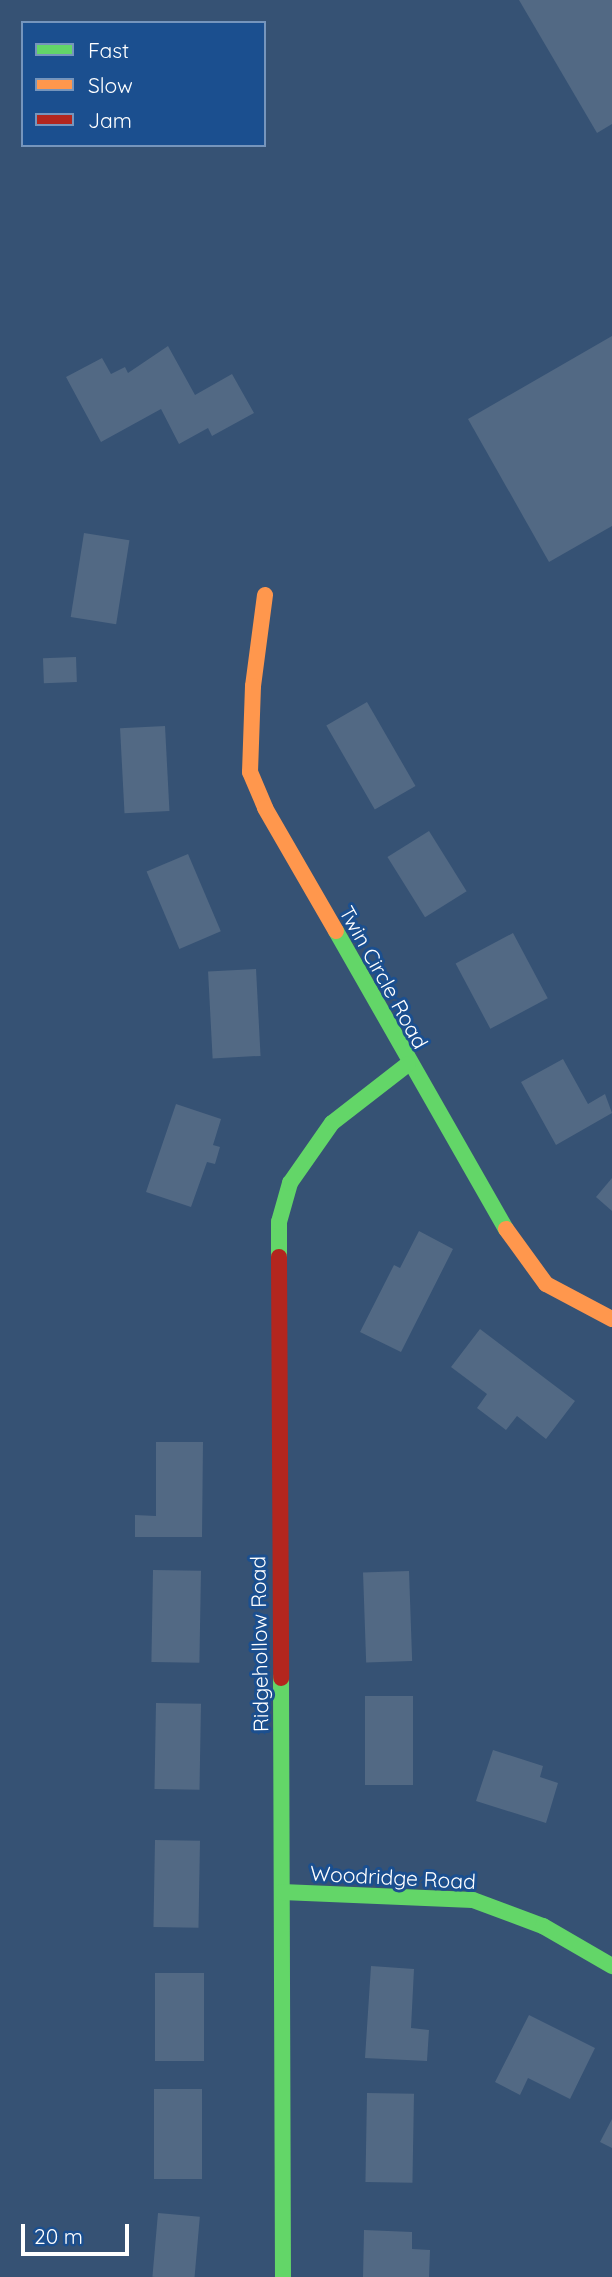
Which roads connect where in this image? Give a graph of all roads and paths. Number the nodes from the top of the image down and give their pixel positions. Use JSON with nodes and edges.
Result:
{"nodes":[{"id":1,"x":265,"y":595,"type":"dead end"},
{"id":2,"x":408,"y":1064,"type":"junction"},
{"id":3,"x":612,"y":1319,"type":"edge"},
{"id":4,"x":282,"y":1892,"type":"junction"},
{"id":5,"x":612,"y":1966,"type":"edge"},
{"id":6,"x":283,"y":2277,"type":"edge"}],
"edges":[{"from":1,"to":2,"type":"street","name":"Twin Circle Road"},
{"from":2,"to":3,"type":"street","name":"Twin Circle Road"},
{"from":2,"to":4,"type":"street","name":"Ridgehollow Road"},
{"from":4,"to":5,"type":"street","name":"Woodridge Road"},
{"from":4,"to":6,"type":"street","name":"Ridgehollow Road"}]}
